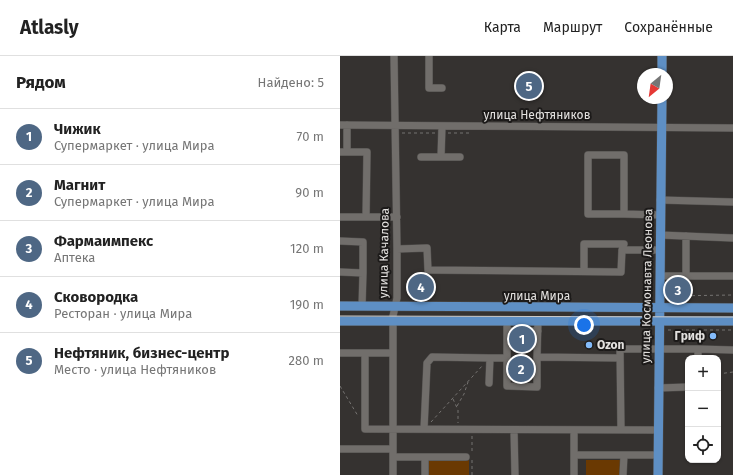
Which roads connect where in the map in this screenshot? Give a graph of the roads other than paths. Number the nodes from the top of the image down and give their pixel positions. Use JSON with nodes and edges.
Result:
{"nodes":[{"id":1,"x":394,"y":56,"type":"edge"},
{"id":2,"x":429,"y":56,"type":"edge"},
{"id":3,"x":662,"y":56,"type":"edge"},
{"id":4,"x":662,"y":68,"type":"edge"},
{"id":5,"x":442,"y":88,"type":"dead end"},
{"id":6,"x":662,"y":104,"type":"edge"},
{"id":7,"x":343,"y":125,"type":"edge"},
{"id":8,"x":394,"y":126,"type":"junction"},
{"id":9,"x":442,"y":126,"type":"junction"},
{"id":10,"x":661,"y":127,"type":"junction"},
{"id":11,"x":733,"y":128,"type":"edge"},
{"id":12,"x":344,"y":152,"type":"edge"},
{"id":13,"x":421,"y":157,"type":"dead end"},
{"id":14,"x":441,"y":157,"type":"junction"},
{"id":15,"x":460,"y":157,"type":"dead end"},
{"id":16,"x":660,"y":200,"type":"junction"},
{"id":17,"x":733,"y":202,"type":"edge"},
{"id":18,"x":624,"y":214,"type":"junction"},
{"id":19,"x":660,"y":215,"type":"junction"},
{"id":20,"x":340,"y":217,"type":"edge"},
{"id":21,"x":366,"y":217,"type":"junction"},
{"id":22,"x":397,"y":217,"type":"junction"},
{"id":23,"x":660,"y":235,"type":"junction"},
{"id":24,"x":686,"y":236,"type":"junction"},
{"id":25,"x":733,"y":238,"type":"edge"},
{"id":26,"x":340,"y":241,"type":"edge"},
{"id":27,"x":397,"y":249,"type":"junction"},
{"id":28,"x":622,"y":250,"type":"junction"},
{"id":29,"x":660,"y":250,"type":"junction"},
{"id":30,"x":584,"y":271,"type":"junction"},
{"id":31,"x":340,"y":272,"type":"edge"},
{"id":32,"x":363,"y":273,"type":"junction"},
{"id":33,"x":660,"y":276,"type":"junction"},
{"id":34,"x":686,"y":276,"type":"junction"},
{"id":35,"x":733,"y":276,"type":"edge"},
{"id":36,"x":340,"y":306,"type":"edge"},
{"id":37,"x":362,"y":306,"type":"junction"},
{"id":38,"x":394,"y":307,"type":"junction"},
{"id":39,"x":659,"y":308,"type":"junction"},
{"id":40,"x":733,"y":308,"type":"edge"},
{"id":41,"x":340,"y":321,"type":"edge"},
{"id":42,"x":393,"y":321,"type":"junction"},
{"id":43,"x":507,"y":321,"type":"junction"},
{"id":44,"x":538,"y":321,"type":"junction"},
{"id":45,"x":659,"y":321,"type":"junction"},
{"id":46,"x":733,"y":321,"type":"edge"},
{"id":47,"x":507,"y":331,"type":"junction"},
{"id":48,"x":538,"y":331,"type":"junction"},
{"id":49,"x":659,"y":349,"type":"junction"},
{"id":50,"x":698,"y":349,"type":"junction"},
{"id":51,"x":733,"y":350,"type":"edge"},
{"id":52,"x":340,"y":353,"type":"edge"},
{"id":53,"x":365,"y":353,"type":"junction"},
{"id":54,"x":393,"y":353,"type":"junction"},
{"id":55,"x":698,"y":355,"type":"edge"},
{"id":56,"x":537,"y":357,"type":"junction"},
{"id":57,"x":490,"y":358,"type":"junction"},
{"id":58,"x":507,"y":358,"type":"junction"},
{"id":59,"x":620,"y":358,"type":"junction"},
{"id":60,"x":489,"y":383,"type":"dead end"},
{"id":61,"x":685,"y":387,"type":"edge"},
{"id":62,"x":658,"y":388,"type":"junction"},
{"id":63,"x":393,"y":429,"type":"junction"},
{"id":64,"x":424,"y":429,"type":"junction"},
{"id":65,"x":514,"y":430,"type":"junction"},
{"id":66,"x":574,"y":430,"type":"junction"},
{"id":67,"x":621,"y":430,"type":"junction"},
{"id":68,"x":658,"y":430,"type":"junction"},
{"id":69,"x":340,"y":449,"type":"edge"},
{"id":70,"x":393,"y":449,"type":"junction"},
{"id":71,"x":574,"y":455,"type":"junction"},
{"id":72,"x":624,"y":455,"type":"junction"},
{"id":73,"x":658,"y":455,"type":"junction"},
{"id":74,"x":393,"y":457,"type":"junction"},
{"id":75,"x":425,"y":457,"type":"junction"},
{"id":76,"x":466,"y":458,"type":"dead end"},
{"id":77,"x":393,"y":475,"type":"edge"},
{"id":78,"x":425,"y":475,"type":"edge"},
{"id":79,"x":515,"y":475,"type":"edge"},
{"id":80,"x":574,"y":475,"type":"edge"},
{"id":81,"x":623,"y":475,"type":"edge"},
{"id":82,"x":658,"y":475,"type":"edge"}],
"edges":[{"from":1,"to":8,"type":"street","name":"улица Качалова"},
{"from":2,"to":5,"type":"street"},
{"from":3,"to":4,"type":"main road"},
{"from":6,"to":10,"type":"main road","name":"улица Космонавта Леонова"},
{"from":7,"to":8,"type":"street","name":"улица Нефтяников"},
{"from":7,"to":12,"type":"street"},
{"from":8,"to":9,"type":"street","name":"улица Нефтяников"},
{"from":8,"to":22,"type":"street","name":"улица Качалова"},
{"from":9,"to":10,"type":"street","name":"улица Нефтяников"},
{"from":9,"to":14,"type":"street"},
{"from":10,"to":11,"type":"street","name":"улица Нефтяников"},
{"from":10,"to":16,"type":"main road","name":"улица Космонавта Леонова"},
{"from":12,"to":21,"type":"street"},
{"from":13,"to":14,"type":"street"},
{"from":14,"to":15,"type":"street"},
{"from":16,"to":17,"type":"street"},
{"from":16,"to":19,"type":"main road","name":"улица Космонавта Леонова"},
{"from":18,"to":18,"type":"street"},
{"from":18,"to":19,"type":"street"},
{"from":19,"to":23,"type":"main road","name":"улица Космонавта Леонова"},
{"from":20,"to":21,"type":"street"},
{"from":21,"to":22,"type":"street"},
{"from":22,"to":27,"type":"street","name":"улица Качалова"},
{"from":23,"to":24,"type":"street"},
{"from":23,"to":29,"type":"main road","name":"улица Космонавта Леонова"},
{"from":24,"to":25,"type":"street"},
{"from":24,"to":34,"type":"street"},
{"from":26,"to":32,"type":"street"},
{"from":27,"to":30,"type":"street"},
{"from":27,"to":38,"type":"street","name":"улица Качалова"},
{"from":28,"to":29,"type":"street"},
{"from":28,"to":30,"type":"street"},
{"from":28,"to":30,"type":"street"},
{"from":29,"to":33,"type":"main road","name":"улица Космонавта Леонова"},
{"from":31,"to":32,"type":"street"},
{"from":32,"to":37,"type":"street"},
{"from":33,"to":34,"type":"street"},
{"from":33,"to":39,"type":"main road","name":"улица Космонавта Леонова"},
{"from":34,"to":35,"type":"street"},
{"from":36,"to":37,"type":"main road","name":"улица Мира"},
{"from":37,"to":38,"type":"main road","name":"улица Мира"},
{"from":38,"to":39,"type":"main road","name":"улица Мира"},
{"from":38,"to":42,"type":"street","name":"улица Качалова"},
{"from":39,"to":40,"type":"main road","name":"улица Мира"},
{"from":39,"to":45,"type":"main road","name":"улица Космонавта Леонова"},
{"from":41,"to":42,"type":"main road","name":"улица Мира"},
{"from":42,"to":43,"type":"main road","name":"улица Мира"},
{"from":42,"to":54,"type":"street","name":"улица Качалова"},
{"from":43,"to":44,"type":"main road","name":"улица Мира"},
{"from":43,"to":47,"type":"street"},
{"from":44,"to":45,"type":"main road","name":"улица Мира"},
{"from":44,"to":48,"type":"street"},
{"from":45,"to":46,"type":"main road","name":"улица Мира"},
{"from":45,"to":49,"type":"main road","name":"улица Космонавта Леонова"},
{"from":47,"to":48,"type":"street"},
{"from":47,"to":58,"type":"street"},
{"from":48,"to":56,"type":"street"},
{"from":49,"to":50,"type":"street"},
{"from":49,"to":59,"type":"street"},
{"from":49,"to":62,"type":"main road","name":"улица Космонавта Леонова"},
{"from":50,"to":51,"type":"street"},
{"from":50,"to":55,"type":"street"},
{"from":52,"to":53,"type":"street"},
{"from":53,"to":54,"type":"street"},
{"from":53,"to":63,"type":"street"},
{"from":54,"to":63,"type":"street","name":"улица Качалова"},
{"from":56,"to":58,"type":"street"},
{"from":56,"to":59,"type":"street"},
{"from":57,"to":58,"type":"street"},
{"from":57,"to":60,"type":"street"},
{"from":57,"to":64,"type":"street"},
{"from":59,"to":67,"type":"street"},
{"from":61,"to":62,"type":"street"},
{"from":62,"to":68,"type":"main road","name":"улица Космонавта Леонова"},
{"from":63,"to":64,"type":"street"},
{"from":63,"to":70,"type":"street","name":"улица Качалова"},
{"from":64,"to":65,"type":"street"},
{"from":65,"to":66,"type":"street"},
{"from":65,"to":79,"type":"street"},
{"from":66,"to":67,"type":"street"},
{"from":66,"to":71,"type":"street"},
{"from":67,"to":68,"type":"street"},
{"from":68,"to":73,"type":"main road","name":"улица Космонавта Леонова"},
{"from":69,"to":70,"type":"street"},
{"from":70,"to":74,"type":"street","name":"улица Качалова"},
{"from":71,"to":72,"type":"street"},
{"from":71,"to":80,"type":"street"},
{"from":72,"to":73,"type":"street"},
{"from":72,"to":81,"type":"street"},
{"from":73,"to":82,"type":"main road","name":"улица Космонавта Леонова"},
{"from":74,"to":75,"type":"street"},
{"from":74,"to":77,"type":"street","name":"улица Качалова"},
{"from":75,"to":76,"type":"street"},
{"from":75,"to":78,"type":"street"}]}
